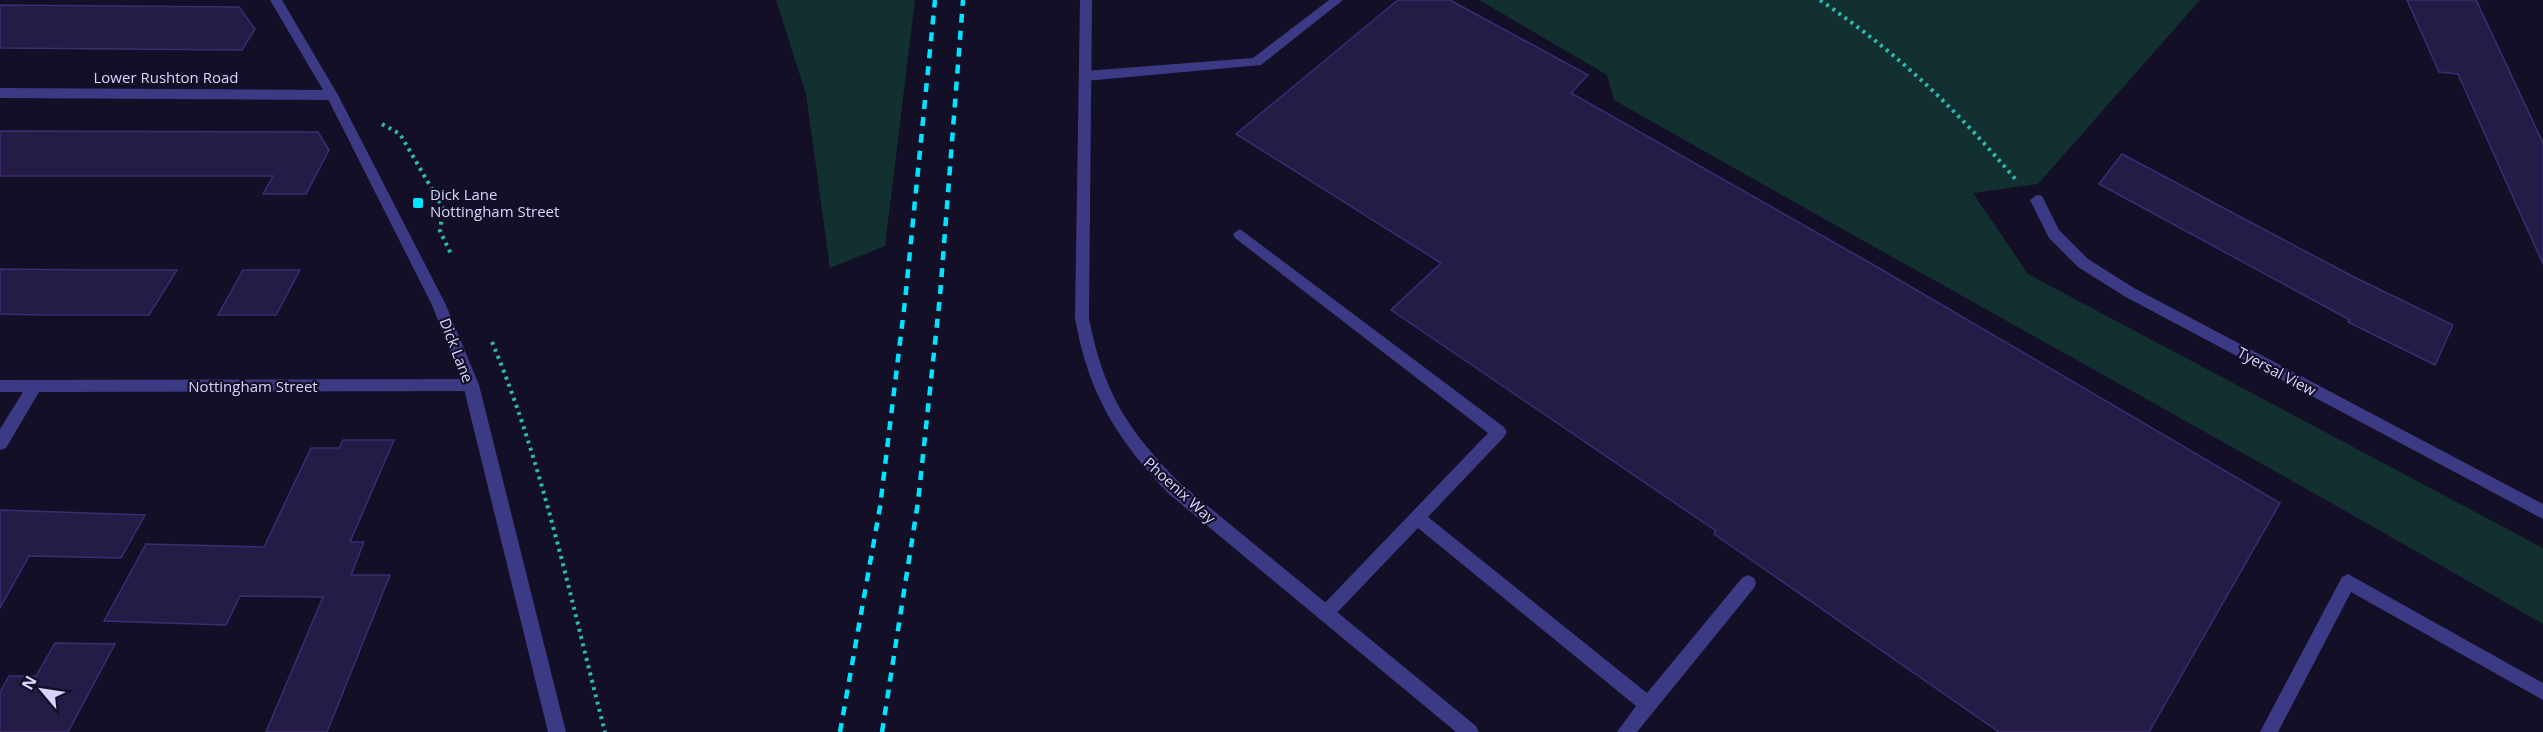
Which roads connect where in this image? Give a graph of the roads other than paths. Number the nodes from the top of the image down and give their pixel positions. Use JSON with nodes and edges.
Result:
{"nodes":[{"id":1,"x":276,"y":0,"type":"edge"},
{"id":2,"x":1086,"y":0,"type":"edge"},
{"id":3,"x":1337,"y":0,"type":"edge"},
{"id":4,"x":1085,"y":76,"type":"junction"},
{"id":5,"x":0,"y":93,"type":"edge"},
{"id":6,"x":332,"y":95,"type":"junction"},
{"id":7,"x":2037,"y":200,"type":"road end"},
{"id":8,"x":1239,"y":234,"type":"dead end"},
{"id":9,"x":471,"y":385,"type":"junction"},
{"id":10,"x":0,"y":386,"type":"edge"},
{"id":11,"x":34,"y":387,"type":"junction"},
{"id":12,"x":0,"y":443,"type":"edge"},
{"id":13,"x":2543,"y":512,"type":"edge"},
{"id":14,"x":1417,"y":518,"type":"junction"},
{"id":15,"x":1748,"y":583,"type":"dead end"},
{"id":16,"x":1325,"y":614,"type":"junction"},
{"id":17,"x":2543,"y":692,"type":"edge"},
{"id":18,"x":1648,"y":705,"type":"junction"},
{"id":19,"x":557,"y":732,"type":"edge"},
{"id":20,"x":1470,"y":732,"type":"edge"},
{"id":21,"x":1626,"y":732,"type":"edge"},
{"id":22,"x":2269,"y":732,"type":"edge"}],
"edges":[{"from":1,"to":6,"type":"street","name":"Dick Lane"},
{"from":2,"to":4,"type":"street","name":"Phoenix Way"},
{"from":3,"to":4,"type":"street"},
{"from":4,"to":16,"type":"street","name":"Phoenix Way"},
{"from":5,"to":6,"type":"street","name":"Lower Rushton Road"},
{"from":6,"to":9,"type":"street","name":"Dick Lane"},
{"from":7,"to":13,"type":"street","name":"Tyersal View"},
{"from":8,"to":14,"type":"street"},
{"from":9,"to":11,"type":"street","name":"Nottingham Street"},
{"from":9,"to":19,"type":"street","name":"Dick Lane"},
{"from":10,"to":11,"type":"street","name":"Nottingham Street"},
{"from":11,"to":12,"type":"street"},
{"from":14,"to":16,"type":"street"},
{"from":14,"to":18,"type":"street"},
{"from":15,"to":18,"type":"street"},
{"from":16,"to":20,"type":"street","name":"Phoenix Way"},
{"from":17,"to":22,"type":"street"},
{"from":18,"to":21,"type":"street"}]}
